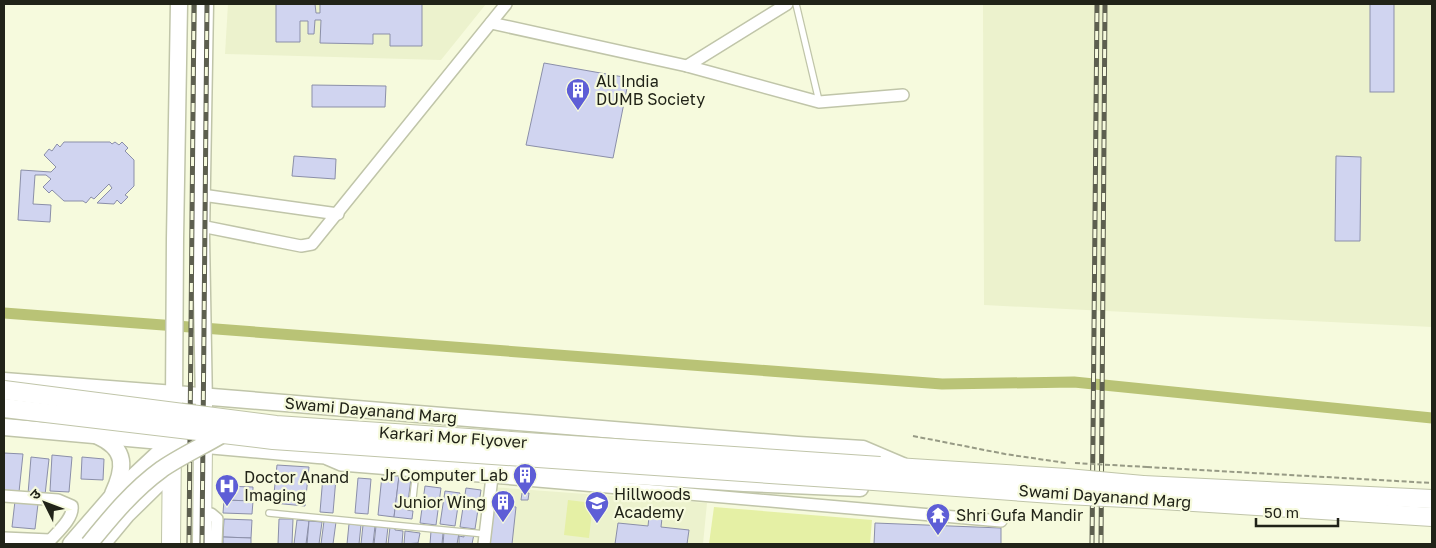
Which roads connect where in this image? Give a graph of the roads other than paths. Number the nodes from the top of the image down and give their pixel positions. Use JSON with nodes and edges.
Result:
{"nodes":[{"id":1,"x":179,"y":4,"type":"edge"},
{"id":2,"x":205,"y":4,"type":"edge"},
{"id":3,"x":506,"y":4,"type":"edge"},
{"id":4,"x":787,"y":4,"type":"edge"},
{"id":5,"x":796,"y":4,"type":"edge"},
{"id":6,"x":491,"y":23,"type":"junction"},
{"id":7,"x":687,"y":66,"type":"junction"},
{"id":8,"x":903,"y":95,"type":"dead end"},
{"id":9,"x":819,"y":102,"type":"junction"},
{"id":10,"x":202,"y":194,"type":"junction"},
{"id":11,"x":338,"y":214,"type":"junction"},
{"id":12,"x":201,"y":232,"type":"junction"},
{"id":13,"x":4,"y":381,"type":"edge"},
{"id":14,"x":44,"y":384,"type":"junction"},
{"id":15,"x":4,"y":390,"type":"edge"},
{"id":16,"x":175,"y":394,"type":"junction"},
{"id":17,"x":205,"y":396,"type":"junction"},
{"id":18,"x":4,"y":408,"type":"edge"},
{"id":19,"x":4,"y":427,"type":"edge"},
{"id":20,"x":47,"y":430,"type":"junction"},
{"id":21,"x":95,"y":434,"type":"junction"},
{"id":22,"x":224,"y":434,"type":"junction"},
{"id":23,"x":4,"y":435,"type":"edge"},
{"id":24,"x":172,"y":441,"type":"junction"},
{"id":25,"x":203,"y":444,"type":"junction"},
{"id":26,"x":318,"y":455,"type":"junction"},
{"id":27,"x":904,"y":466,"type":"junction"},
{"id":28,"x":172,"y":470,"type":"junction"},
{"id":29,"x":416,"y":471,"type":"junction"},
{"id":30,"x":877,"y":474,"type":"junction"},
{"id":31,"x":492,"y":477,"type":"junction"},
{"id":32,"x":1067,"y":479,"type":"junction"},
{"id":33,"x":896,"y":483,"type":"junction"},
{"id":34,"x":1144,"y":492,"type":"junction"},
{"id":35,"x":4,"y":496,"type":"edge"},
{"id":36,"x":111,"y":498,"type":"junction"},
{"id":37,"x":1432,"y":499,"type":"edge"},
{"id":38,"x":412,"y":506,"type":"dead end"},
{"id":39,"x":202,"y":513,"type":"junction"},
{"id":40,"x":269,"y":513,"type":"dead end"},
{"id":41,"x":127,"y":514,"type":"junction"},
{"id":42,"x":1432,"y":517,"type":"edge"},
{"id":43,"x":1001,"y":521,"type":"dead end"},
{"id":44,"x":4,"y":538,"type":"edge"},
{"id":45,"x":484,"y":539,"type":"edge"},
{"id":46,"x":48,"y":542,"type":"edge"},
{"id":47,"x":71,"y":544,"type":"edge"},
{"id":48,"x":88,"y":544,"type":"edge"},
{"id":49,"x":102,"y":544,"type":"edge"},
{"id":50,"x":171,"y":544,"type":"edge"},
{"id":51,"x":202,"y":544,"type":"edge"},
{"id":52,"x":216,"y":544,"type":"edge"}],
"edges":[{"from":1,"to":16,"type":"main road"},
{"from":2,"to":10,"type":"main road"},
{"from":3,"to":6,"type":"street"},
{"from":4,"to":7,"type":"street"},
{"from":5,"to":9,"type":"lane"},
{"from":6,"to":7,"type":"street"},
{"from":6,"to":11,"type":"street"},
{"from":7,"to":9,"type":"street"},
{"from":8,"to":9,"type":"street"},
{"from":10,"to":11,"type":"street"},
{"from":10,"to":12,"type":"main road"},
{"from":11,"to":12,"type":"street"},
{"from":12,"to":17,"type":"main road"},
{"from":13,"to":14,"type":"main road","name":"Swami Dayanand Marg"},
{"from":14,"to":16,"type":"main road","name":"Swami Dayanand Marg"},
{"from":14,"to":20,"type":"street"},
{"from":15,"to":30,"type":"main road","name":"Karkari Mor Flyover","bridge":true},
{"from":16,"to":17,"type":"main road","name":"Swami Dayanand Marg"},
{"from":16,"to":24,"type":"main road"},
{"from":17,"to":25,"type":"main road"},
{"from":17,"to":27,"type":"main road","name":"Swami Dayanand Marg"},
{"from":18,"to":22,"type":"main road","name":"Karkari Mor Flyover","bridge":true},
{"from":19,"to":20,"type":"main road"},
{"from":20,"to":21,"type":"main road"},
{"from":20,"to":23,"type":"street"},
{"from":21,"to":24,"type":"main road"},
{"from":21,"to":36,"type":"main road"},
{"from":22,"to":30,"type":"main road","name":"Karkari Mor Flyover","bridge":true},
{"from":22,"to":48,"type":"main road","bridge":true},
{"from":24,"to":25,"type":"main road"},
{"from":24,"to":28,"type":"main road"},
{"from":24,"to":36,"type":"main road"},
{"from":25,"to":26,"type":"main road"},
{"from":25,"to":39,"type":"main road"},
{"from":26,"to":29,"type":"street"},
{"from":26,"to":33,"type":"main road"},
{"from":27,"to":30,"type":"main road","name":"Karkari Mor Flyover"},
{"from":27,"to":32,"type":"main road","name":"Swami Dayanand Marg"},
{"from":28,"to":41,"type":"main road"},
{"from":28,"to":50,"type":"main road"},
{"from":29,"to":31,"type":"street"},
{"from":29,"to":38,"type":"lane"},
{"from":30,"to":33,"type":"main road","name":"Karkari Mor Flyover"},
{"from":31,"to":43,"type":"street"},
{"from":31,"to":45,"type":"street"},
{"from":32,"to":33,"type":"main road","name":"Swami Dayanand Marg"},
{"from":32,"to":34,"type":"main road","name":"Swami Dayanand Marg","bridge":true},
{"from":34,"to":37,"type":"main road","name":"Swami Dayanand Marg"},
{"from":34,"to":42,"type":"main road","name":"Swami Dayanand Marg"},
{"from":35,"to":46,"type":"street"},
{"from":36,"to":41,"type":"main road"},
{"from":36,"to":47,"type":"main road"},
{"from":39,"to":51,"type":"main road"},
{"from":39,"to":52,"type":"street"},
{"from":40,"to":45,"type":"lane"},
{"from":41,"to":49,"type":"main road"},
{"from":44,"to":46,"type":"street"}]}
